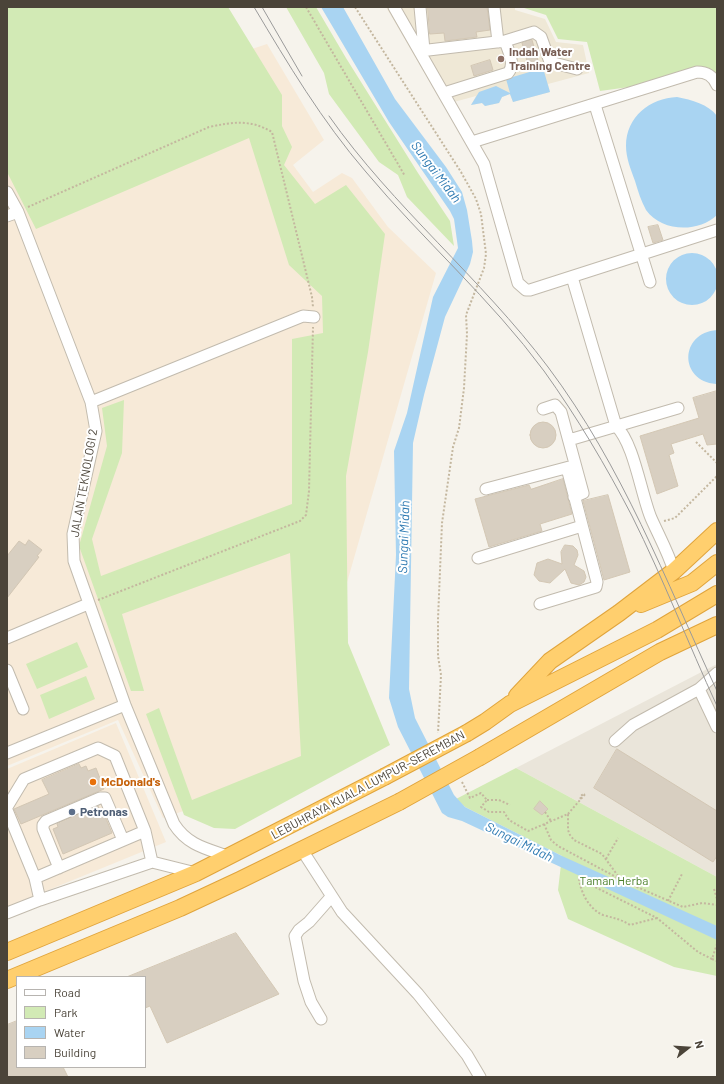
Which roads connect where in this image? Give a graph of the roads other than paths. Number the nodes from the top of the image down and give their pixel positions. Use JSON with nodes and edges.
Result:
{"nodes":[{"id":1,"x":394,"y":7,"type":"edge"},
{"id":2,"x":420,"y":7,"type":"edge"},
{"id":3,"x":494,"y":7,"type":"edge"},
{"id":4,"x":502,"y":41,"type":"junction"},
{"id":5,"x":422,"y":51,"type":"junction"},
{"id":6,"x":577,"y":68,"type":"dead end"},
{"id":7,"x":717,"y":85,"type":"edge"},
{"id":8,"x":444,"y":93,"type":"junction"},
{"id":9,"x":595,"y":105,"type":"junction"},
{"id":10,"x":472,"y":142,"type":"junction"},
{"id":11,"x":7,"y":192,"type":"edge"},
{"id":12,"x":18,"y":212,"type":"junction"},
{"id":13,"x":7,"y":216,"type":"edge"},
{"id":14,"x":717,"y":230,"type":"edge"},
{"id":15,"x":642,"y":254,"type":"junction"},
{"id":16,"x":572,"y":277,"type":"junction"},
{"id":17,"x":650,"y":282,"type":"dead end"},
{"id":18,"x":314,"y":317,"type":"road end"},
{"id":19,"x":91,"y":402,"type":"junction"},
{"id":20,"x":678,"y":408,"type":"dead end"},
{"id":21,"x":543,"y":409,"type":"dead end"},
{"id":22,"x":616,"y":426,"type":"junction"},
{"id":23,"x":569,"y":440,"type":"junction"},
{"id":24,"x":571,"y":466,"type":"junction"},
{"id":25,"x":486,"y":489,"type":"dead end"},
{"id":26,"x":582,"y":526,"type":"junction"},
{"id":27,"x":717,"y":531,"type":"edge"},
{"id":28,"x":478,"y":558,"type":"dead end"},
{"id":29,"x":717,"y":563,"type":"edge"},
{"id":30,"x":674,"y":571,"type":"junction"},
{"id":31,"x":717,"y":594,"type":"edge"},
{"id":32,"x":88,"y":604,"type":"junction"},
{"id":33,"x":540,"y":604,"type":"dead end"},
{"id":34,"x":619,"y":613,"type":"junction"},
{"id":35,"x":717,"y":625,"type":"edge"},
{"id":36,"x":7,"y":638,"type":"edge"},
{"id":37,"x":7,"y":670,"type":"edge"},
{"id":38,"x":717,"y":673,"type":"edge"},
{"id":39,"x":699,"y":689,"type":"junction"},
{"id":40,"x":510,"y":704,"type":"junction"},
{"id":41,"x":125,"y":705,"type":"junction"},
{"id":42,"x":23,"y":709,"type":"dead end"},
{"id":43,"x":717,"y":727,"type":"edge"},
{"id":44,"x":615,"y":741,"type":"dead end"},
{"id":45,"x":7,"y":753,"type":"edge"},
{"id":46,"x":7,"y":807,"type":"edge"},
{"id":47,"x":7,"y":810,"type":"edge"},
{"id":48,"x":145,"y":831,"type":"junction"},
{"id":49,"x":123,"y":840,"type":"junction"},
{"id":50,"x":302,"y":850,"type":"junction"},
{"id":51,"x":230,"y":857,"type":"junction"},
{"id":52,"x":152,"y":862,"type":"junction"},
{"id":53,"x":60,"y":868,"type":"junction"},
{"id":54,"x":196,"y":873,"type":"junction"},
{"id":55,"x":36,"y":878,"type":"junction"},
{"id":56,"x":331,"y":897,"type":"junction"},
{"id":57,"x":40,"y":900,"type":"junction"},
{"id":58,"x":7,"y":913,"type":"edge"},
{"id":59,"x":7,"y":952,"type":"edge"},
{"id":60,"x":17,"y":976,"type":"edge"},
{"id":61,"x":321,"y":1019,"type":"dead end"},
{"id":62,"x":480,"y":1077,"type":"edge"}],
"edges":[{"from":1,"to":5,"type":"street"},
{"from":2,"to":5,"type":"street"},
{"from":3,"to":4,"type":"street"},
{"from":4,"to":5,"type":"street"},
{"from":4,"to":6,"type":"street"},
{"from":4,"to":8,"type":"street"},
{"from":5,"to":8,"type":"street"},
{"from":7,"to":9,"type":"street"},
{"from":8,"to":10,"type":"street"},
{"from":9,"to":10,"type":"street"},
{"from":9,"to":15,"type":"street"},
{"from":10,"to":16,"type":"street"},
{"from":11,"to":12,"type":"street","name":"JALAN TEKNOLOGI 2"},
{"from":12,"to":13,"type":"street"},
{"from":12,"to":19,"type":"street","name":"JALAN TEKNOLOGI 2"},
{"from":14,"to":15,"type":"street"},
{"from":15,"to":16,"type":"street"},
{"from":15,"to":17,"type":"street"},
{"from":16,"to":22,"type":"street"},
{"from":18,"to":19,"type":"street"},
{"from":19,"to":32,"type":"street","name":"JALAN TEKNOLOGI 2"},
{"from":20,"to":22,"type":"street"},
{"from":21,"to":23,"type":"street"},
{"from":22,"to":23,"type":"street"},
{"from":22,"to":30,"type":"street"},
{"from":23,"to":24,"type":"street"},
{"from":24,"to":25,"type":"street"},
{"from":24,"to":26,"type":"street"},
{"from":26,"to":28,"type":"street"},
{"from":26,"to":33,"type":"street"},
{"from":27,"to":30,"type":"highway"},
{"from":29,"to":34,"type":"highway"},
{"from":30,"to":34,"type":"highway"},
{"from":31,"to":40,"type":"highway","name":"LEBUHRAYA KUALA LUMPUR–SEREMBAN"},
{"from":32,"to":36,"type":"street"},
{"from":32,"to":41,"type":"street","name":"JALAN TEKNOLOGI 2"},
{"from":34,"to":40,"type":"highway"},
{"from":35,"to":50,"type":"highway","bridge":true},
{"from":37,"to":42,"type":"street"},
{"from":38,"to":39,"type":"street"},
{"from":39,"to":43,"type":"street"},
{"from":39,"to":44,"type":"street"},
{"from":40,"to":51,"type":"highway","name":"LEBUHRAYA KUALA LUMPUR–SEREMBAN","bridge":true},
{"from":41,"to":45,"type":"street"},
{"from":41,"to":51,"type":"street","name":"JALAN TEKNOLOGI 2"},
{"from":46,"to":48,"type":"street"},
{"from":47,"to":55,"type":"street"},
{"from":48,"to":49,"type":"street"},
{"from":48,"to":52,"type":"street"},
{"from":49,"to":53,"type":"street"},
{"from":49,"to":53,"type":"street"},
{"from":50,"to":56,"type":"street"},
{"from":50,"to":60,"type":"highway"},
{"from":51,"to":54,"type":"highway","name":"LEBUHRAYA KUALA LUMPUR–SEREMBAN"},
{"from":52,"to":54,"type":"street"},
{"from":52,"to":57,"type":"street"},
{"from":53,"to":55,"type":"street"},
{"from":54,"to":59,"type":"highway","name":"LEBUHRAYA KUALA LUMPUR–SEREMBAN"},
{"from":55,"to":57,"type":"street"},
{"from":56,"to":61,"type":"street"},
{"from":56,"to":62,"type":"street"},
{"from":57,"to":58,"type":"street"}]}
